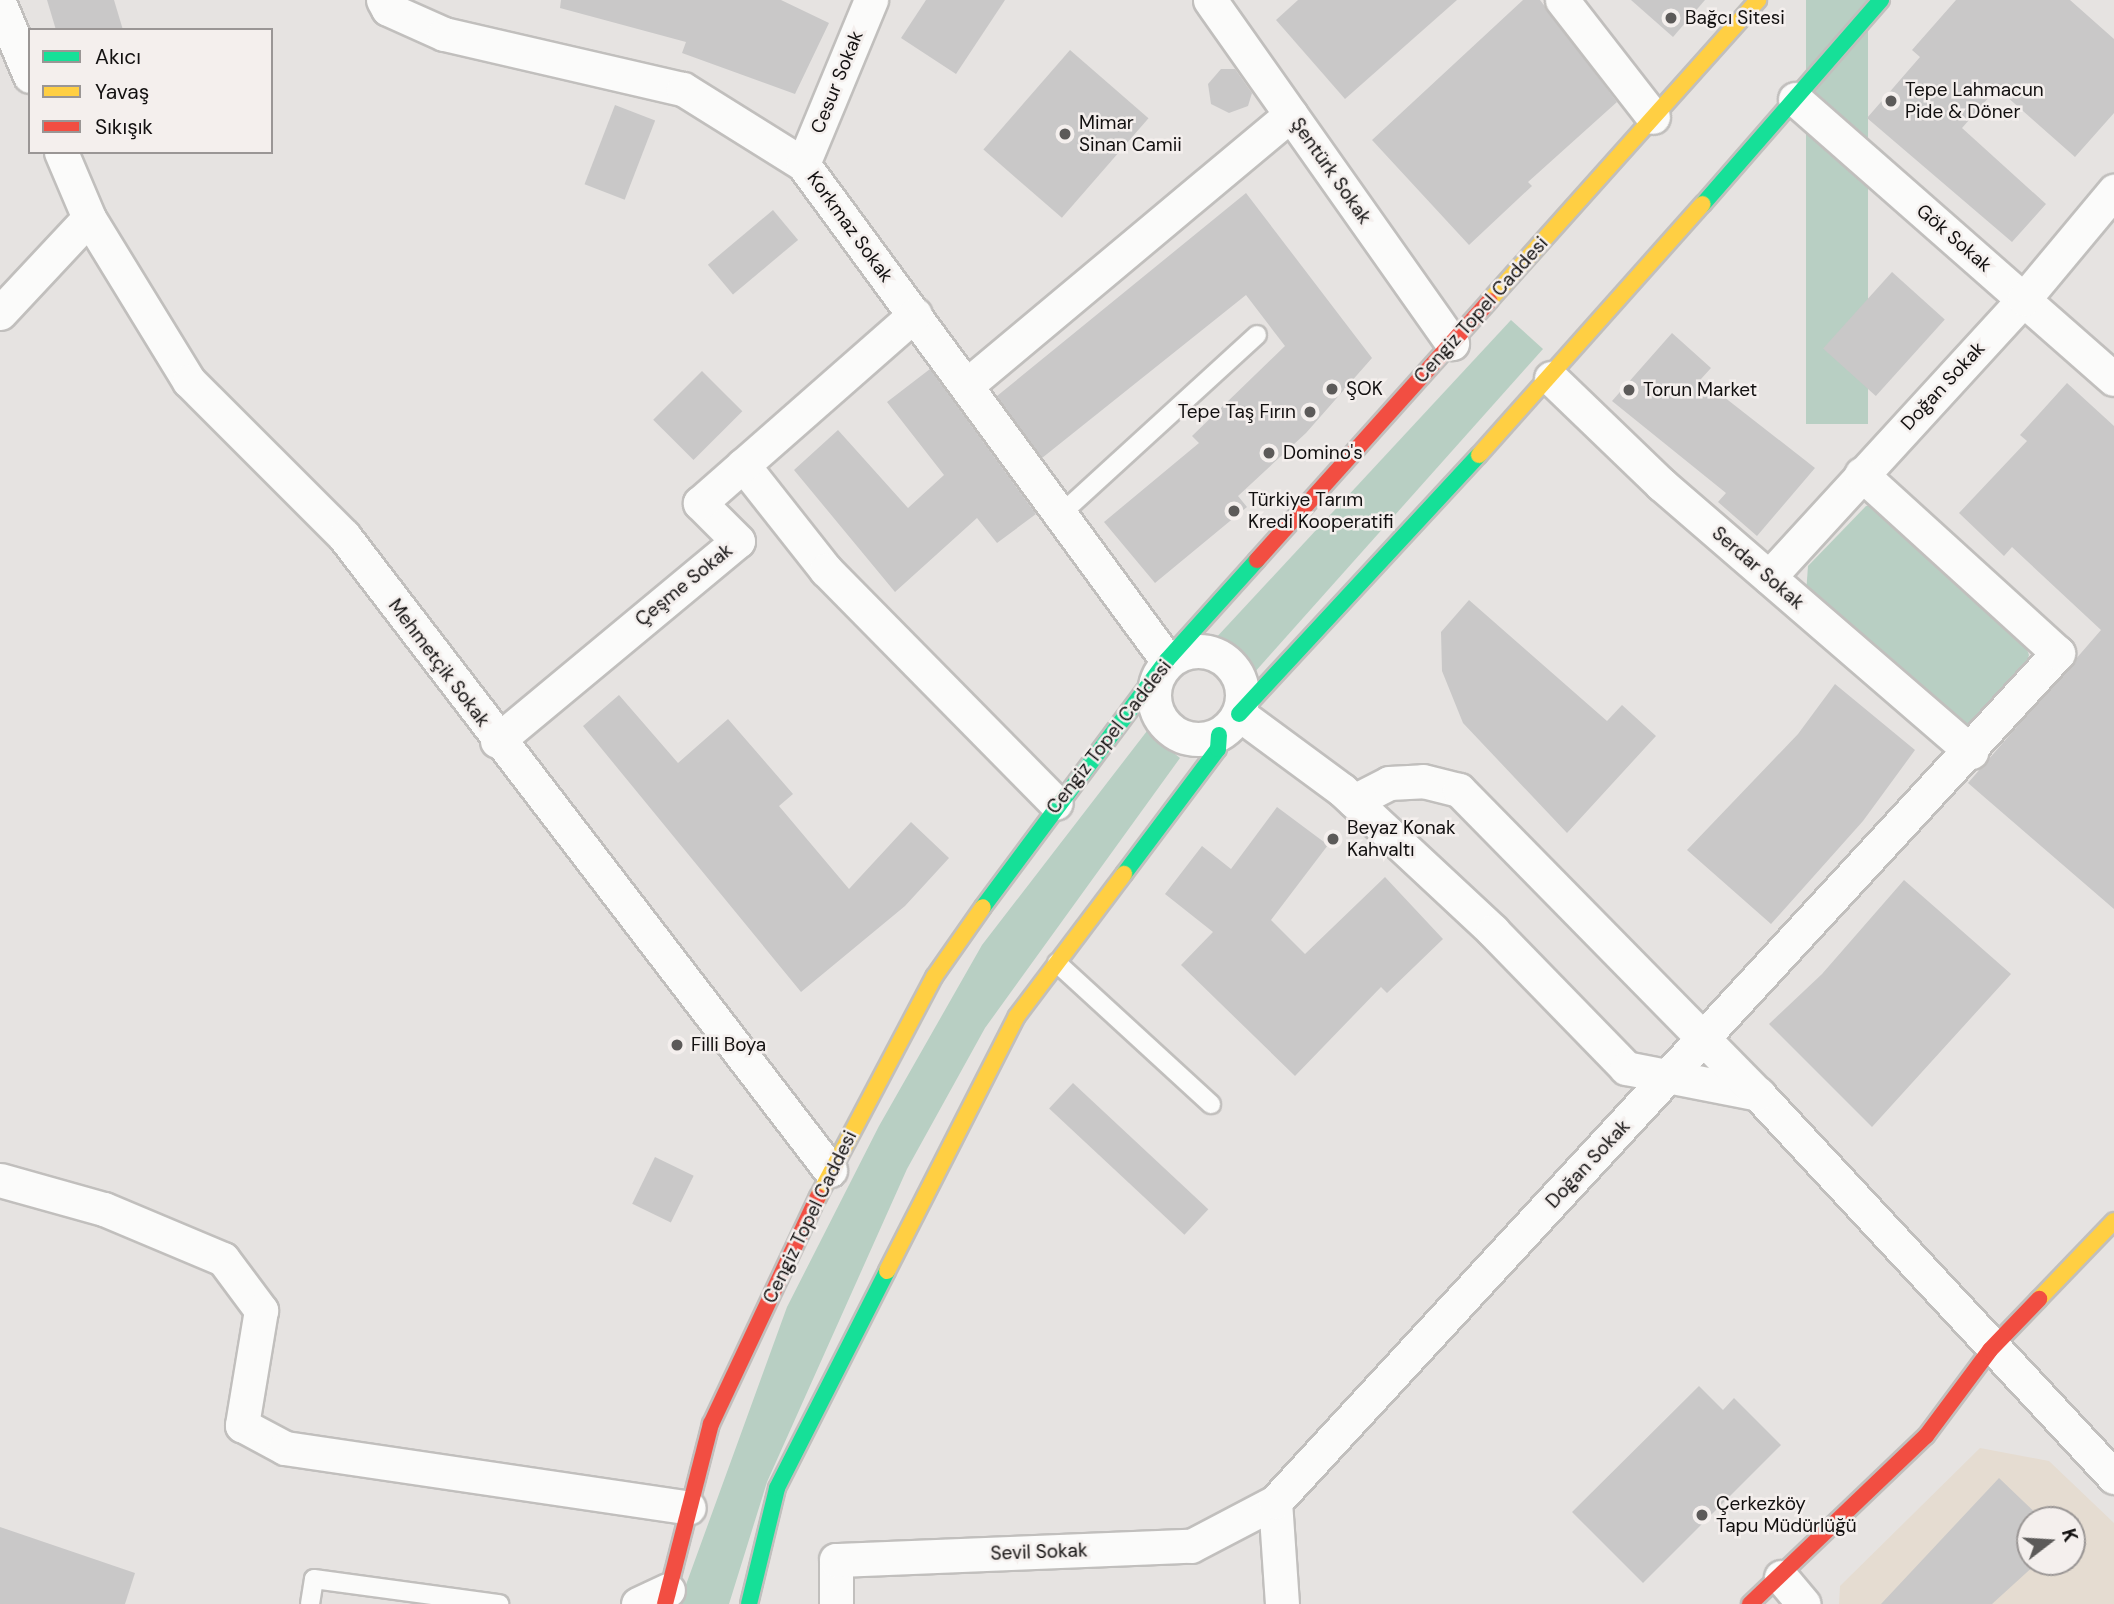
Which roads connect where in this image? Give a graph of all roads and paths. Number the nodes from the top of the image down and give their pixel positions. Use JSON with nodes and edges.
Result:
{"nodes":[{"id":1,"x":383,"y":0,"type":"edge"},
{"id":2,"x":871,"y":0,"type":"edge"},
{"id":3,"x":1210,"y":0,"type":"edge"},
{"id":4,"x":1562,"y":0,"type":"edge"},
{"id":5,"x":1758,"y":0,"type":"edge"},
{"id":6,"x":1881,"y":0,"type":"edge"},
{"id":7,"x":0,"y":5,"type":"edge"},
{"id":8,"x":28,"y":71,"type":"edge"},
{"id":9,"x":1794,"y":99,"type":"junction"},
{"id":10,"x":1291,"y":114,"type":"junction"},
{"id":11,"x":1653,"y":117,"type":"junction"},
{"id":12,"x":62,"y":154,"type":"edge"},
{"id":13,"x":803,"y":164,"type":"junction"},
{"id":14,"x":2114,"y":191,"type":"edge"},
{"id":15,"x":89,"y":218,"type":"junction"},
{"id":16,"x":2024,"y":299,"type":"junction"},
{"id":17,"x":0,"y":313,"type":"edge"},
{"id":18,"x":915,"y":314,"type":"junction"},
{"id":19,"x":1257,"y":335,"type":"dead end"},
{"id":20,"x":1452,"y":343,"type":"junction"},
{"id":21,"x":1551,"y":378,"type":"junction"},
{"id":22,"x":2114,"y":379,"type":"edge"},
{"id":23,"x":967,"y":385,"type":"junction"},
{"id":24,"x":743,"y":465,"type":"junction"},
{"id":25,"x":1861,"y":474,"type":"junction"},
{"id":26,"x":1062,"y":513,"type":"junction"},
{"id":27,"x":1769,"y":577,"type":"junction"},
{"id":28,"x":1167,"y":660,"type":"junction"},
{"id":29,"x":1229,"y":724,"type":"junction"},
{"id":30,"x":498,"y":741,"type":"junction"},
{"id":31,"x":1971,"y":752,"type":"junction"},
{"id":32,"x":1354,"y":801,"type":"junction"},
{"id":33,"x":1056,"y":803,"type":"junction"},
{"id":34,"x":1057,"y":963,"type":"junction"},
{"id":35,"x":1704,"y":1039,"type":"junction"},
{"id":36,"x":1668,"y":1076,"type":"junction"},
{"id":37,"x":1758,"y":1094,"type":"junction"},
{"id":38,"x":1212,"y":1104,"type":"dead end"},
{"id":39,"x":830,"y":1170,"type":"junction"},
{"id":40,"x":0,"y":1181,"type":"edge"},
{"id":41,"x":2114,"y":1221,"type":"edge"},
{"id":42,"x":1990,"y":1350,"type":"junction"},
{"id":43,"x":2114,"y":1477,"type":"edge"},
{"id":44,"x":1275,"y":1502,"type":"junction"},
{"id":45,"x":690,"y":1508,"type":"junction"},
{"id":46,"x":1781,"y":1577,"type":"junction"},
{"id":47,"x":666,"y":1597,"type":"edge"},
{"id":48,"x":310,"y":1604,"type":"edge"},
{"id":49,"x":499,"y":1604,"type":"edge"},
{"id":50,"x":638,"y":1604,"type":"edge"},
{"id":51,"x":749,"y":1604,"type":"edge"},
{"id":52,"x":836,"y":1604,"type":"edge"},
{"id":53,"x":1282,"y":1604,"type":"edge"},
{"id":54,"x":1750,"y":1604,"type":"edge"},
{"id":55,"x":1804,"y":1604,"type":"edge"}],
"edges":[{"from":1,"to":13,"type":"street","name":"Korkmaz Sokak"},
{"from":2,"to":13,"type":"street","name":"Cesur Sokak"},
{"from":3,"to":10,"type":"street","name":"Şentürk Sokak"},
{"from":4,"to":11,"type":"street"},
{"from":5,"to":11,"type":"main road","name":"Cengiz Topel Caddesi"},
{"from":6,"to":9,"type":"main road"},
{"from":7,"to":8,"type":"street"},
{"from":9,"to":16,"type":"street","name":"Gök Sokak"},
{"from":9,"to":21,"type":"main road"},
{"from":10,"to":20,"type":"street","name":"Şentürk Sokak"},
{"from":10,"to":23,"type":"street"},
{"from":11,"to":20,"type":"main road","name":"Cengiz Topel Caddesi"},
{"from":12,"to":15,"type":"street","name":"Mehmetçik Sokak"},
{"from":13,"to":18,"type":"street","name":"Korkmaz Sokak"},
{"from":14,"to":16,"type":"street","name":"Doğan Sokak"},
{"from":15,"to":17,"type":"street"},
{"from":15,"to":30,"type":"street","name":"Mehmetçik Sokak"},
{"from":16,"to":22,"type":"street","name":"Gök Sokak"},
{"from":16,"to":25,"type":"street","name":"Doğan Sokak"},
{"from":18,"to":23,"type":"street","name":"Korkmaz Sokak"},
{"from":18,"to":24,"type":"street","name":"Çeşme Sokak"},
{"from":19,"to":26,"type":"lane"},
{"from":20,"to":28,"type":"main road","name":"Cengiz Topel Caddesi"},
{"from":21,"to":27,"type":"street","name":"Serdar Sokak"},
{"from":21,"to":29,"type":"main road"},
{"from":23,"to":26,"type":"street","name":"Korkmaz Sokak"},
{"from":24,"to":30,"type":"street","name":"Çeşme Sokak"},
{"from":24,"to":33,"type":"street"},
{"from":25,"to":27,"type":"street","name":"Doğan Sokak"},
{"from":25,"to":31,"type":"street","name":"Doğan Sokak"},
{"from":26,"to":28,"type":"street","name":"Korkmaz Sokak"},
{"from":27,"to":31,"type":"street","name":"Serdar Sokak"},
{"from":28,"to":29,"type":"street"},
{"from":28,"to":29,"type":"street"},
{"from":28,"to":33,"type":"main road","name":"Cengiz Topel Caddesi"},
{"from":29,"to":32,"type":"street"},
{"from":29,"to":34,"type":"main road"},
{"from":30,"to":39,"type":"street","name":"Mehmetçik Sokak"},
{"from":31,"to":35,"type":"street","name":"Doğan Sokak"},
{"from":32,"to":35,"type":"street"},
{"from":32,"to":36,"type":"street"},
{"from":33,"to":39,"type":"main road","name":"Cengiz Topel Caddesi"},
{"from":34,"to":38,"type":"lane"},
{"from":34,"to":51,"type":"main road"},
{"from":35,"to":36,"type":"street","name":"Doğan Sokak"},
{"from":35,"to":37,"type":"street"},
{"from":36,"to":37,"type":"street"},
{"from":36,"to":44,"type":"street","name":"Doğan Sokak"},
{"from":37,"to":42,"type":"street"},
{"from":39,"to":45,"type":"main road","name":"Cengiz Topel Caddesi"},
{"from":40,"to":45,"type":"street"},
{"from":41,"to":42,"type":"main road"},
{"from":42,"to":43,"type":"street"},
{"from":42,"to":46,"type":"main road"},
{"from":44,"to":52,"type":"street","name":"Sevil Sokak"},
{"from":44,"to":53,"type":"street"},
{"from":45,"to":47,"type":"main road","name":"Cengiz Topel Caddesi"},
{"from":46,"to":54,"type":"main road"},
{"from":46,"to":55,"type":"street"},
{"from":47,"to":50,"type":"street"},
{"from":48,"to":49,"type":"lane"}]}
